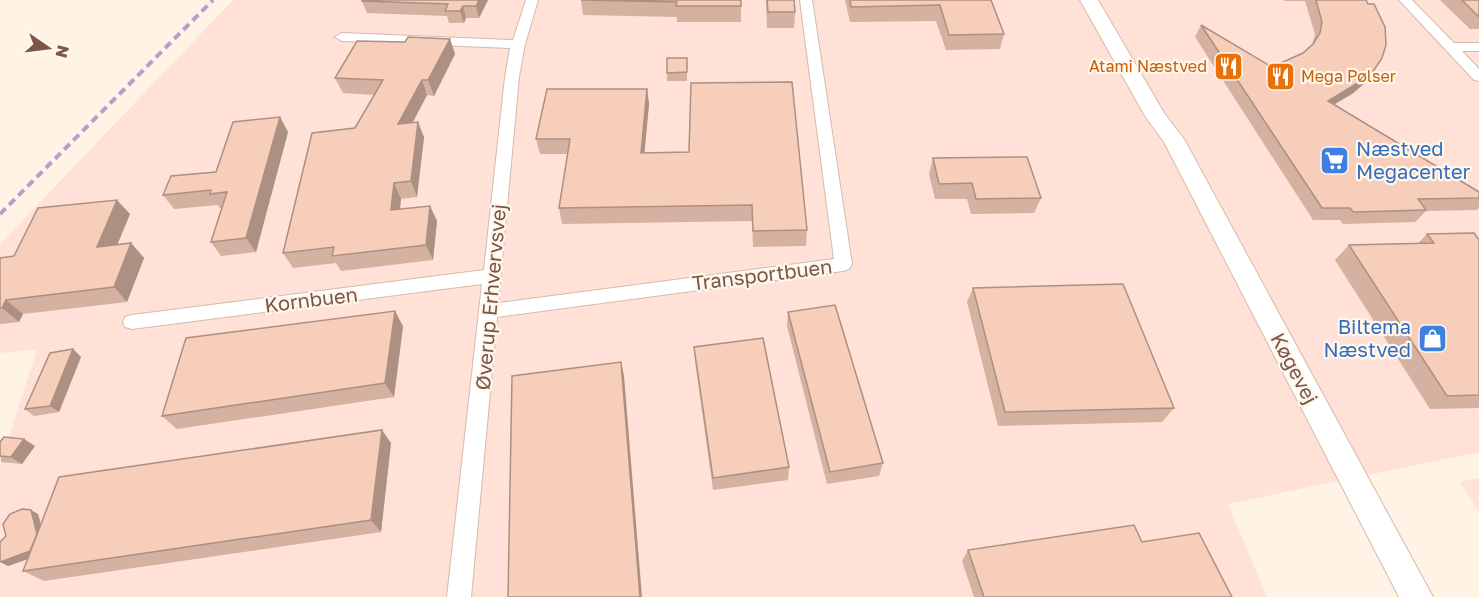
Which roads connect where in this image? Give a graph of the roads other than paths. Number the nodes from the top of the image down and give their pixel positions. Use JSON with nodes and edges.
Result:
{"nodes":[{"id":1,"x":532,"y":0,"type":"edge"},
{"id":2,"x":806,"y":0,"type":"edge"},
{"id":3,"x":1089,"y":0,"type":"edge"},
{"id":4,"x":1104,"y":0,"type":"edge"},
{"id":5,"x":1406,"y":0,"type":"edge"},
{"id":6,"x":342,"y":37,"type":"dead end"},
{"id":7,"x":518,"y":44,"type":"junction"},
{"id":8,"x":1450,"y":47,"type":"junction"},
{"id":9,"x":1479,"y":47,"type":"edge"},
{"id":10,"x":1479,"y":77,"type":"edge"},
{"id":11,"x":1173,"y":139,"type":"junction"},
{"id":12,"x":491,"y":276,"type":"junction"},
{"id":13,"x":489,"y":311,"type":"junction"},
{"id":14,"x":132,"y":322,"type":"dead end"},
{"id":15,"x":459,"y":597,"type":"edge"},
{"id":16,"x":1417,"y":597,"type":"edge"}],
"edges":[{"from":1,"to":7,"type":"street","name":"Øverup Erhvervsvej"},
{"from":2,"to":13,"type":"street","name":"Transportbuen"},
{"from":3,"to":11,"type":"street","name":"Køgevej"},
{"from":4,"to":11,"type":"street","name":"Køgevej"},
{"from":5,"to":8,"type":"street"},
{"from":6,"to":7,"type":"street"},
{"from":7,"to":12,"type":"street","name":"Øverup Erhvervsvej"},
{"from":8,"to":9,"type":"street"},
{"from":8,"to":10,"type":"street"},
{"from":11,"to":16,"type":"street","name":"Køgevej"},
{"from":12,"to":13,"type":"street","name":"Øverup Erhvervsvej"},
{"from":12,"to":14,"type":"street","name":"Kornbuen"},
{"from":13,"to":15,"type":"street","name":"Øverup Erhvervsvej"}]}
